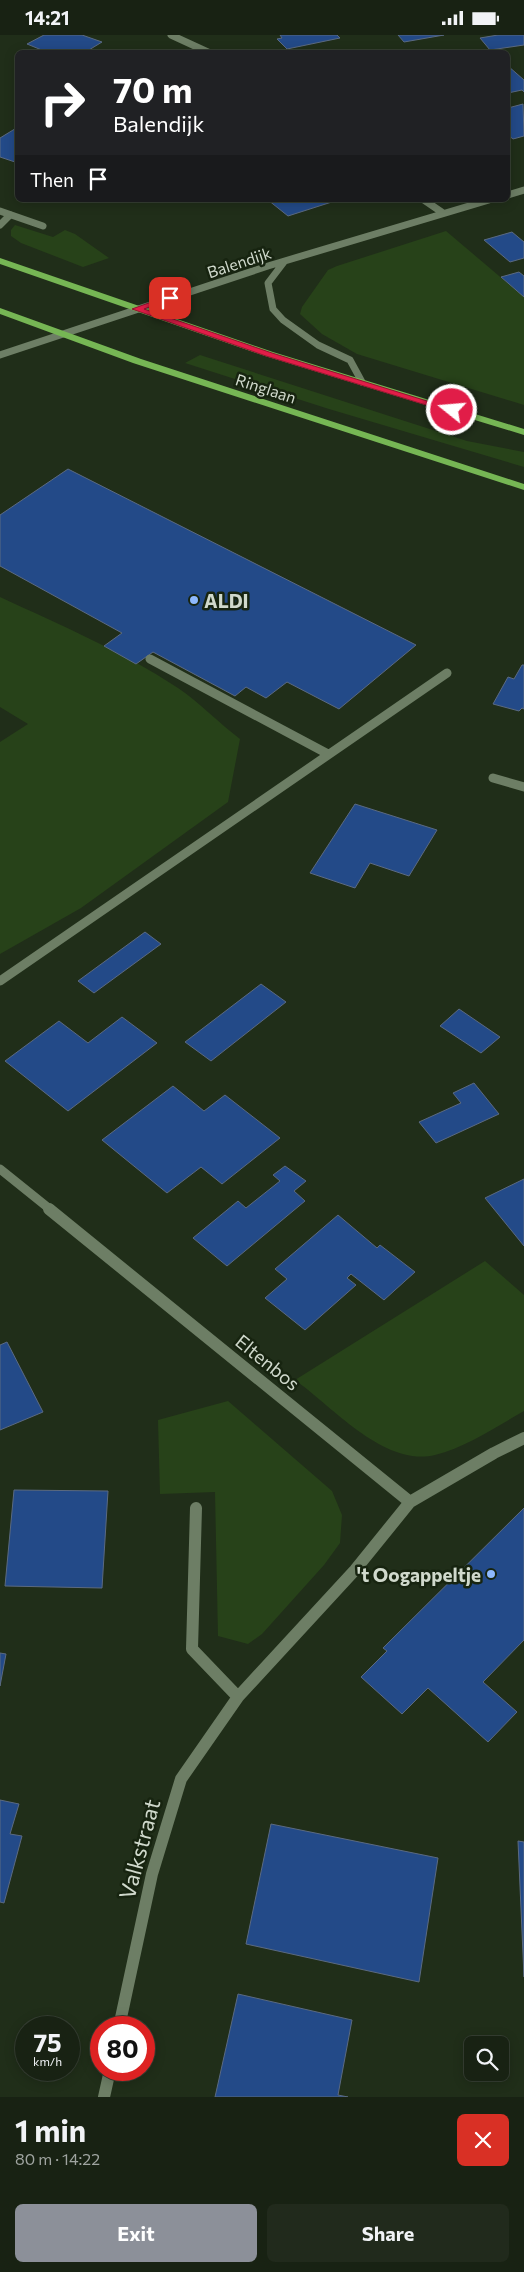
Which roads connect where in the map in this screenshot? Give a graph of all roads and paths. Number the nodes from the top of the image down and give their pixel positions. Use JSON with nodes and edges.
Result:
{"nodes":[{"id":1,"x":171,"y":35,"type":"edge"},
{"id":2,"x":204,"y":50,"type":"edge"},
{"id":3,"x":524,"y":190,"type":"edge"},
{"id":4,"x":510,"y":194,"type":"edge"},
{"id":5,"x":427,"y":202,"type":"edge"},
{"id":6,"x":482,"y":202,"type":"edge"},
{"id":7,"x":0,"y":211,"type":"edge"},
{"id":8,"x":443,"y":213,"type":"junction"},
{"id":9,"x":10,"y":215,"type":"junction"},
{"id":10,"x":0,"y":225,"type":"edge"},
{"id":11,"x":43,"y":226,"type":"dead end"},
{"id":12,"x":0,"y":261,"type":"edge"},
{"id":13,"x":284,"y":262,"type":"junction"},
{"id":14,"x":136,"y":309,"type":"junction"},
{"id":15,"x":0,"y":311,"type":"edge"},
{"id":16,"x":67,"y":334,"type":"junction"},
{"id":17,"x":0,"y":355,"type":"edge"},
{"id":18,"x":362,"y":382,"type":"junction"},
{"id":19,"x":524,"y":432,"type":"edge"},
{"id":20,"x":524,"y":487,"type":"edge"},
{"id":21,"x":150,"y":659,"type":"dead end"},
{"id":22,"x":447,"y":673,"type":"dead end"},
{"id":23,"x":328,"y":754,"type":"junction"},
{"id":24,"x":493,"y":777,"type":"dead end"},
{"id":25,"x":524,"y":787,"type":"edge"},
{"id":26,"x":0,"y":981,"type":"edge"},
{"id":27,"x":0,"y":1169,"type":"edge"},
{"id":28,"x":524,"y":1438,"type":"edge"},
{"id":29,"x":410,"y":1502,"type":"junction"},
{"id":30,"x":196,"y":1509,"type":"dead end"},
{"id":31,"x":238,"y":1697,"type":"junction"},
{"id":32,"x":121,"y":2016,"type":"edge"},
{"id":33,"x":108,"y":2081,"type":"edge"},
{"id":34,"x":104,"y":2097,"type":"edge"}],
"edges":[{"from":1,"to":2,"type":"street"},
{"from":3,"to":4,"type":"street"},
{"from":5,"to":8,"type":"street"},
{"from":6,"to":8,"type":"street","name":"Balendijk"},
{"from":7,"to":9,"type":"street"},
{"from":8,"to":13,"type":"street","name":"Balendijk"},
{"from":9,"to":10,"type":"street"},
{"from":9,"to":11,"type":"street"},
{"from":12,"to":14,"type":"highway","name":"Ringlaan"},
{"from":13,"to":14,"type":"street","name":"Balendijk"},
{"from":13,"to":18,"type":"street"},
{"from":14,"to":16,"type":"street","name":"Balendijk"},
{"from":14,"to":18,"type":"highway","name":"Ringlaan"},
{"from":15,"to":16,"type":"highway","name":"Ringlaan"},
{"from":16,"to":17,"type":"street","name":"Balendijk"},
{"from":16,"to":20,"type":"highway","name":"Ringlaan"},
{"from":18,"to":19,"type":"highway","name":"Ringlaan"},
{"from":21,"to":23,"type":"street"},
{"from":22,"to":23,"type":"street"},
{"from":23,"to":26,"type":"street"},
{"from":24,"to":25,"type":"street"},
{"from":27,"to":29,"type":"street","name":"Eltenbos"},
{"from":28,"to":29,"type":"street"},
{"from":29,"to":31,"type":"street","name":"Valkstraat"},
{"from":30,"to":31,"type":"street"},
{"from":31,"to":32,"type":"street","name":"Valkstraat"},
{"from":33,"to":34,"type":"street"}]}
